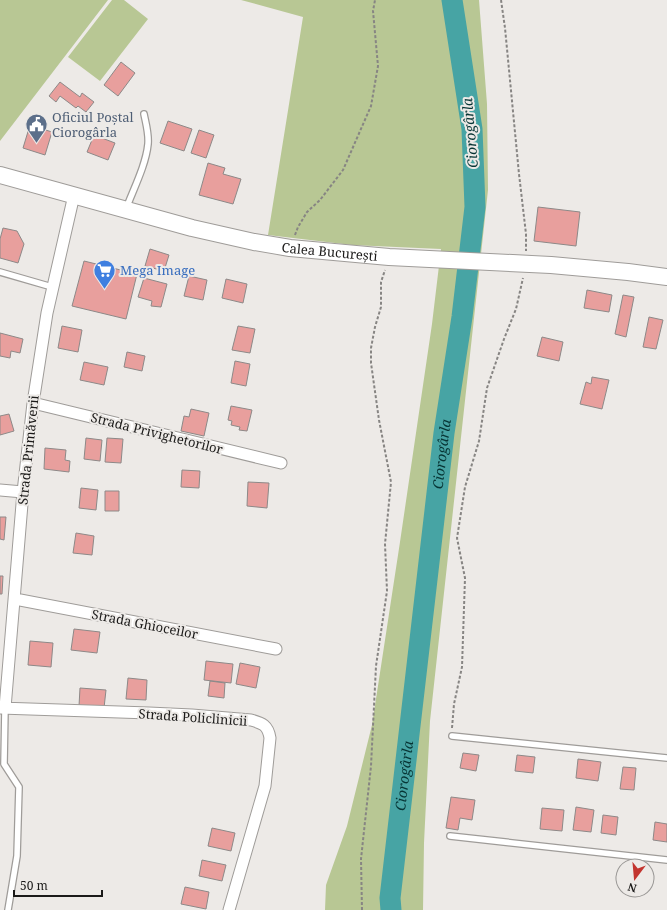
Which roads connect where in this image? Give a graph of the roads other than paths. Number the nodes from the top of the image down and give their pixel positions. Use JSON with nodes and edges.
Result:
{"nodes":[{"id":1,"x":144,"y":114,"type":"dead end"},
{"id":2,"x":0,"y":175,"type":"edge"},
{"id":3,"x":74,"y":195,"type":"junction"},
{"id":4,"x":125,"y":210,"type":"junction"},
{"id":5,"x":0,"y":272,"type":"edge"},
{"id":6,"x":667,"y":277,"type":"edge"},
{"id":7,"x":52,"y":287,"type":"junction"},
{"id":8,"x":33,"y":403,"type":"junction"},
{"id":9,"x":281,"y":463,"type":"dead end"},
{"id":10,"x":0,"y":490,"type":"edge"},
{"id":11,"x":23,"y":492,"type":"junction"},
{"id":12,"x":15,"y":599,"type":"junction"},
{"id":13,"x":276,"y":649,"type":"dead end"},
{"id":14,"x":3,"y":708,"type":"edge"},
{"id":15,"x":452,"y":736,"type":"road end"},
{"id":16,"x":667,"y":758,"type":"edge"},
{"id":17,"x":450,"y":836,"type":"dead end"},
{"id":18,"x":667,"y":860,"type":"edge"},
{"id":19,"x":8,"y":910,"type":"edge"},
{"id":20,"x":229,"y":910,"type":"edge"}],
"edges":[{"from":1,"to":4,"type":"lane"},
{"from":2,"to":3,"type":"main road","name":"Calea București"},
{"from":3,"to":4,"type":"main road","name":"Calea București"},
{"from":3,"to":7,"type":"street","name":"Strada Primăverii"},
{"from":4,"to":6,"type":"main road","name":"Calea București"},
{"from":5,"to":7,"type":"lane"},
{"from":7,"to":8,"type":"street","name":"Strada Primăverii"},
{"from":8,"to":9,"type":"street","name":"Strada Privighetorilor"},
{"from":8,"to":11,"type":"street","name":"Strada Primăverii"},
{"from":10,"to":11,"type":"street"},
{"from":11,"to":12,"type":"street","name":"Strada Primăverii"},
{"from":12,"to":13,"type":"street","name":"Strada Ghioceilor"},
{"from":12,"to":14,"type":"street","name":"Strada Primăverii"},
{"from":14,"to":19,"type":"lane"},
{"from":14,"to":20,"type":"street","name":"Strada Policlinicii"},
{"from":15,"to":16,"type":"lane"},
{"from":17,"to":18,"type":"lane"}]}
